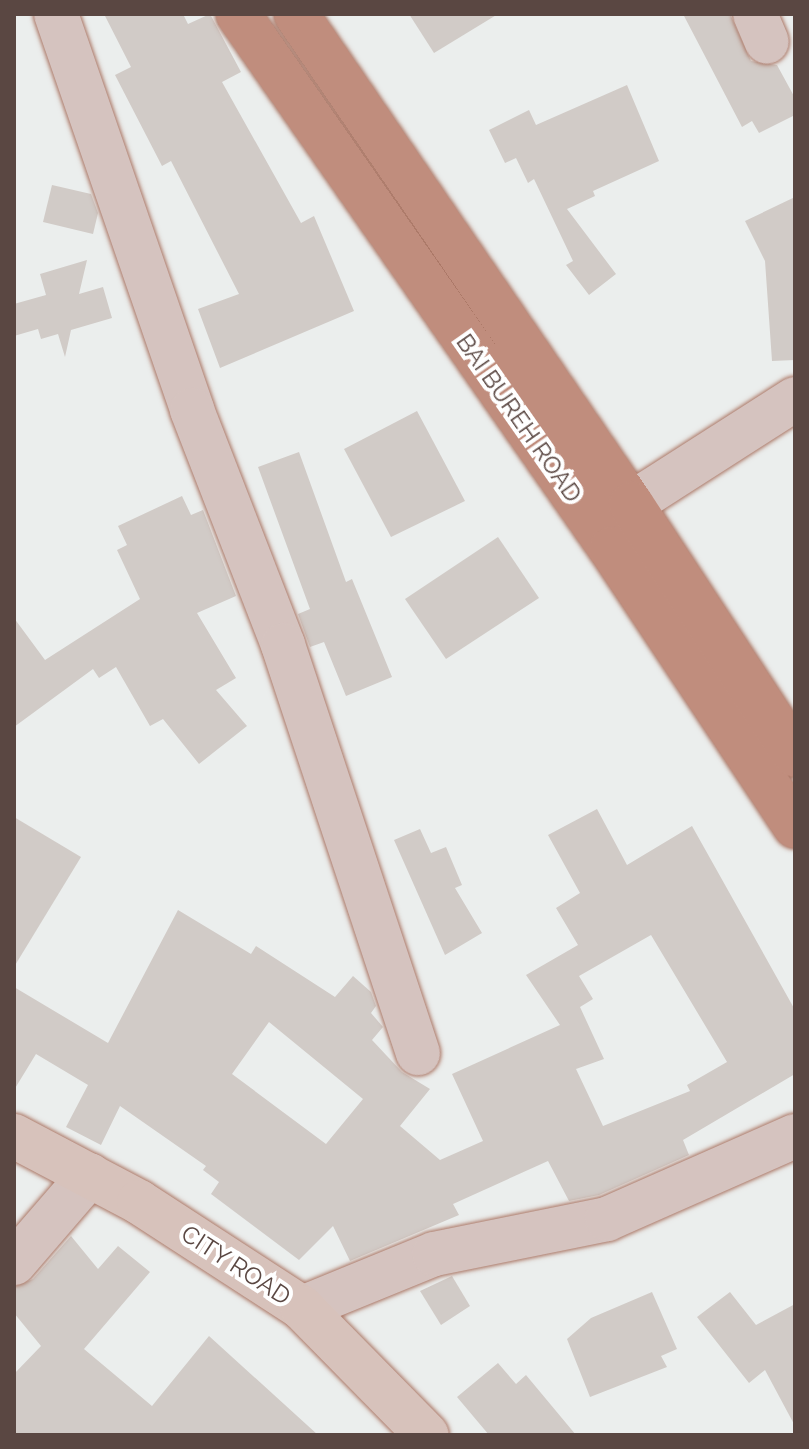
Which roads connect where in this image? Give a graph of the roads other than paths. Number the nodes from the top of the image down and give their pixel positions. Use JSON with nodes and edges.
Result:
{"nodes":[{"id":1,"x":56,"y":14,"type":"edge"},
{"id":2,"x":238,"y":14,"type":"edge"},
{"id":3,"x":296,"y":14,"type":"edge"},
{"id":4,"x":795,"y":399,"type":"edge"},
{"id":5,"x":631,"y":504,"type":"junction"},
{"id":6,"x":795,"y":755,"type":"edge"},
{"id":7,"x":795,"y":826,"type":"edge"},
{"id":8,"x":418,"y":1053,"type":"dead end"},
{"id":9,"x":14,"y":1136,"type":"edge"},
{"id":10,"x":795,"y":1136,"type":"edge"},
{"id":11,"x":90,"y":1175,"type":"junction"},
{"id":12,"x":14,"y":1263,"type":"edge"},
{"id":13,"x":302,"y":1308,"type":"junction"},
{"id":14,"x":427,"y":1435,"type":"edge"}],
"edges":[{"from":1,"to":8,"type":"street"},
{"from":2,"to":7,"type":"highway","name":"BAI BUREH ROAD"},
{"from":3,"to":5,"type":"highway","name":"BAI BUREH ROAD"},
{"from":4,"to":5,"type":"street"},
{"from":5,"to":6,"type":"highway","name":"BAI BUREH ROAD"},
{"from":9,"to":11,"type":"main road","name":"CITY ROAD"},
{"from":10,"to":13,"type":"street"},
{"from":11,"to":12,"type":"street"},
{"from":11,"to":13,"type":"main road","name":"CITY ROAD"},
{"from":13,"to":14,"type":"main road","name":"CITY ROAD"}]}
